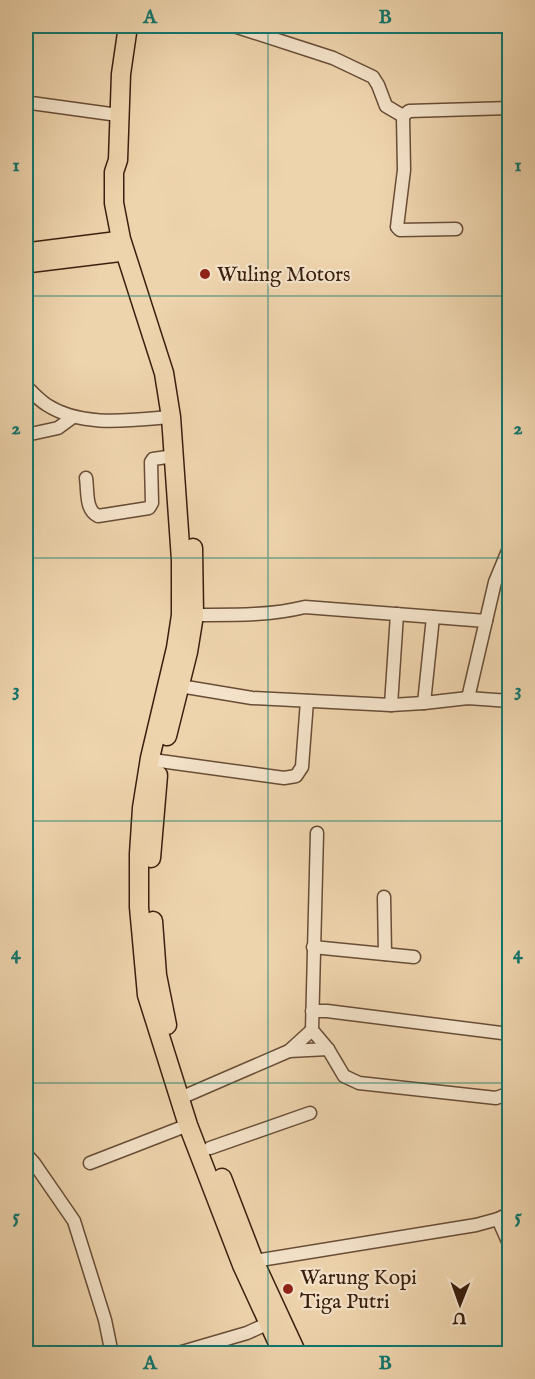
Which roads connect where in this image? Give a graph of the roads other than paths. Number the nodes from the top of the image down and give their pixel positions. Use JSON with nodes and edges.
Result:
{"nodes":[{"id":1,"x":128,"y":26,"type":"edge"},
{"id":2,"x":234,"y":26,"type":"edge"},
{"id":3,"x":31,"y":103,"type":"dead end"},
{"id":4,"x":510,"y":108,"type":"edge"},
{"id":5,"x":118,"y":115,"type":"junction"},
{"id":6,"x":403,"y":116,"type":"junction"},
{"id":7,"x":456,"y":229,"type":"dead end"},
{"id":8,"x":128,"y":245,"type":"junction"},
{"id":9,"x":26,"y":251,"type":"edge"},
{"id":10,"x":26,"y":265,"type":"edge"},
{"id":11,"x":26,"y":386,"type":"edge"},
{"id":12,"x":73,"y":417,"type":"junction"},
{"id":13,"x":171,"y":417,"type":"junction"},
{"id":14,"x":26,"y":435,"type":"edge"},
{"id":15,"x":174,"y":456,"type":"junction"},
{"id":16,"x":86,"y":478,"type":"dead end"},
{"id":17,"x":510,"y":546,"type":"edge"},
{"id":18,"x":397,"y":614,"type":"junction"},
{"id":19,"x":194,"y":615,"type":"junction"},
{"id":20,"x":433,"y":617,"type":"junction"},
{"id":21,"x":486,"y":621,"type":"junction"},
{"id":22,"x":173,"y":685,"type":"junction"},
{"id":23,"x":468,"y":698,"type":"junction"},
{"id":24,"x":307,"y":701,"type":"junction"},
{"id":25,"x":510,"y":701,"type":"edge"},
{"id":26,"x":424,"y":704,"type":"junction"},
{"id":27,"x":391,"y":705,"type":"junction"},
{"id":28,"x":155,"y":772,"type":"junction"},
{"id":29,"x":317,"y":833,"type":"dead end"},
{"id":30,"x":384,"y":897,"type":"dead end"},
{"id":31,"x":313,"y":947,"type":"junction"},
{"id":32,"x":385,"y":954,"type":"junction"},
{"id":33,"x":414,"y":957,"type":"dead end"},
{"id":34,"x":312,"y":1011,"type":"junction"},
{"id":35,"x":312,"y":1030,"type":"junction"},
{"id":36,"x":510,"y":1034,"type":"edge"},
{"id":37,"x":328,"y":1049,"type":"junction"},
{"id":38,"x":289,"y":1052,"type":"junction"},
{"id":39,"x":510,"y":1093,"type":"edge"},
{"id":40,"x":184,"y":1096,"type":"junction"},
{"id":41,"x":310,"y":1113,"type":"dead end"},
{"id":42,"x":188,"y":1125,"type":"junction"},
{"id":43,"x":210,"y":1148,"type":"junction"},
{"id":44,"x":26,"y":1154,"type":"edge"},
{"id":45,"x":90,"y":1163,"type":"dead end"},
{"id":46,"x":504,"y":1216,"type":"edge"},
{"id":47,"x":510,"y":1246,"type":"edge"},
{"id":48,"x":248,"y":1263,"type":"junction"},
{"id":49,"x":269,"y":1323,"type":"junction"},
{"id":50,"x":112,"y":1353,"type":"edge"},
{"id":51,"x":175,"y":1353,"type":"edge"},
{"id":52,"x":283,"y":1353,"type":"edge"},
{"id":53,"x":297,"y":1353,"type":"edge"}],
"edges":[{"from":1,"to":5,"type":"highway"},
{"from":2,"to":6,"type":"street"},
{"from":3,"to":5,"type":"street"},
{"from":4,"to":6,"type":"street"},
{"from":5,"to":8,"type":"highway"},
{"from":6,"to":7,"type":"street"},
{"from":8,"to":9,"type":"main road"},
{"from":8,"to":10,"type":"main road"},
{"from":8,"to":13,"type":"highway"},
{"from":8,"to":19,"type":"highway"},
{"from":11,"to":12,"type":"street"},
{"from":12,"to":13,"type":"street"},
{"from":12,"to":14,"type":"street"},
{"from":13,"to":15,"type":"highway"},
{"from":15,"to":16,"type":"street"},
{"from":15,"to":22,"type":"highway"},
{"from":17,"to":21,"type":"street"},
{"from":18,"to":19,"type":"street"},
{"from":18,"to":20,"type":"street"},
{"from":18,"to":27,"type":"street"},
{"from":19,"to":22,"type":"highway"},
{"from":20,"to":21,"type":"street"},
{"from":20,"to":26,"type":"street"},
{"from":21,"to":23,"type":"street"},
{"from":22,"to":24,"type":"street"},
{"from":22,"to":28,"type":"highway"},
{"from":23,"to":25,"type":"street"},
{"from":23,"to":26,"type":"street"},
{"from":24,"to":27,"type":"street"},
{"from":24,"to":28,"type":"street"},
{"from":26,"to":27,"type":"street"},
{"from":28,"to":40,"type":"highway"},
{"from":29,"to":31,"type":"street"},
{"from":30,"to":32,"type":"street"},
{"from":31,"to":32,"type":"street"},
{"from":31,"to":34,"type":"street"},
{"from":32,"to":33,"type":"street"},
{"from":34,"to":35,"type":"street"},
{"from":34,"to":36,"type":"street"},
{"from":35,"to":37,"type":"street"},
{"from":35,"to":38,"type":"street"},
{"from":37,"to":38,"type":"street"},
{"from":37,"to":39,"type":"street"},
{"from":38,"to":40,"type":"street"},
{"from":40,"to":42,"type":"highway"},
{"from":40,"to":43,"type":"highway"},
{"from":41,"to":43,"type":"street"},
{"from":42,"to":45,"type":"street"},
{"from":42,"to":48,"type":"highway"},
{"from":43,"to":48,"type":"highway"},
{"from":44,"to":50,"type":"street"},
{"from":46,"to":47,"type":"street"},
{"from":46,"to":48,"type":"street"},
{"from":48,"to":49,"type":"highway"},
{"from":48,"to":53,"type":"highway"},
{"from":49,"to":51,"type":"street"},
{"from":49,"to":52,"type":"highway"}]}
